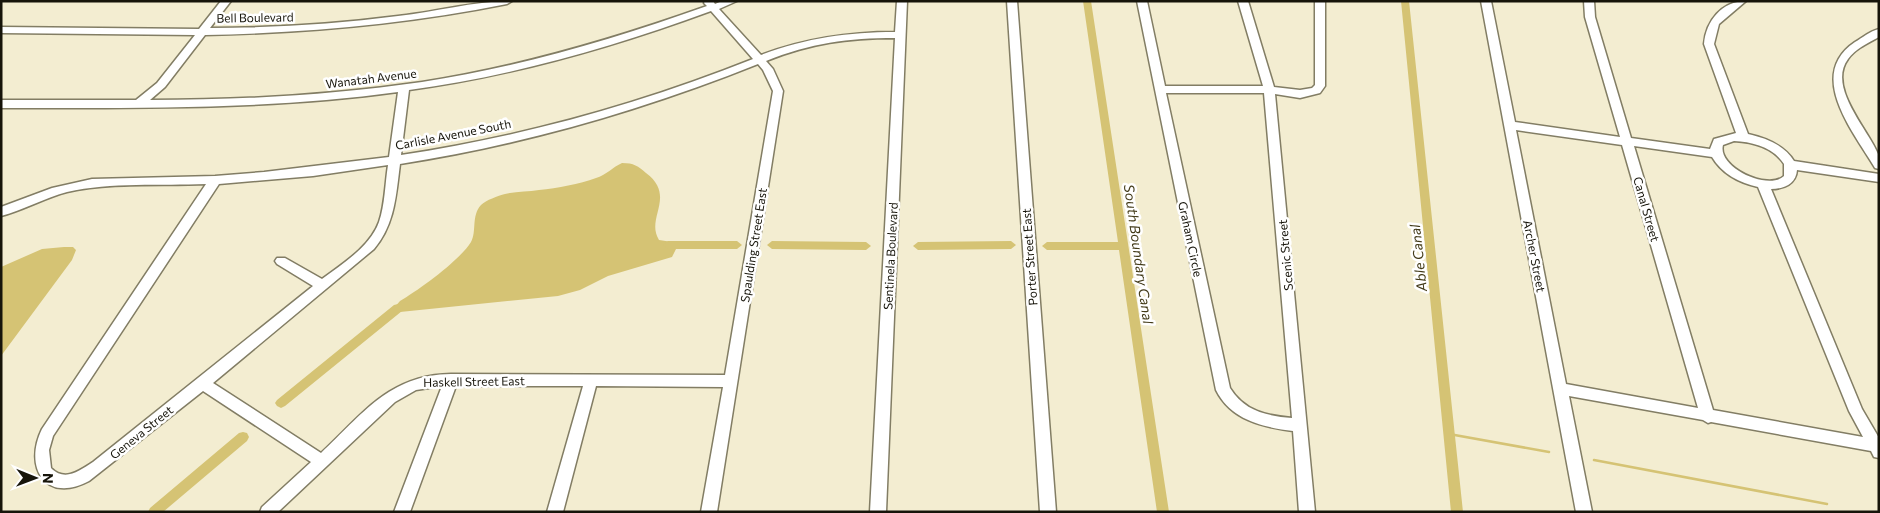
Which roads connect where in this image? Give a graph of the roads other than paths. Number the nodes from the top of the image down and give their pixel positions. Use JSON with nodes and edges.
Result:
{"nodes":[{"id":1,"x":226,"y":1,"type":"edge"},
{"id":2,"x":507,"y":1,"type":"edge"},
{"id":3,"x":732,"y":1,"type":"edge"},
{"id":4,"x":902,"y":1,"type":"edge"},
{"id":5,"x":1012,"y":1,"type":"edge"},
{"id":6,"x":1142,"y":1,"type":"edge"},
{"id":7,"x":1243,"y":1,"type":"edge"},
{"id":8,"x":1320,"y":1,"type":"edge"},
{"id":9,"x":1486,"y":1,"type":"edge"},
{"id":10,"x":1589,"y":1,"type":"edge"},
{"id":11,"x":1741,"y":1,"type":"edge"},
{"id":12,"x":711,"y":4,"type":"edge"},
{"id":13,"x":1,"y":30,"type":"edge"},
{"id":14,"x":203,"y":31,"type":"junction"},
{"id":15,"x":1879,"y":32,"type":"edge"},
{"id":16,"x":901,"y":35,"type":"junction"},
{"id":17,"x":760,"y":60,"type":"junction"},
{"id":18,"x":404,"y":88,"type":"junction"},
{"id":19,"x":1160,"y":89,"type":"junction"},
{"id":20,"x":1270,"y":90,"type":"junction"},
{"id":21,"x":1,"y":104,"type":"edge"},
{"id":22,"x":138,"y":104,"type":"junction"},
{"id":23,"x":1510,"y":124,"type":"junction"},
{"id":24,"x":1743,"y":137,"type":"junction"},
{"id":25,"x":1627,"y":142,"type":"junction"},
{"id":26,"x":1716,"y":154,"type":"junction"},
{"id":27,"x":394,"y":160,"type":"junction"},
{"id":28,"x":1791,"y":165,"type":"junction"},
{"id":29,"x":1879,"y":166,"type":"edge"},
{"id":30,"x":1879,"y":178,"type":"edge"},
{"id":31,"x":215,"y":180,"type":"junction"},
{"id":32,"x":1763,"y":184,"type":"junction"},
{"id":33,"x":1,"y":212,"type":"edge"},
{"id":34,"x":281,"y":261,"type":"dead end"},
{"id":35,"x":322,"y":286,"type":"junction"},
{"id":36,"x":452,"y":380,"type":"junction"},
{"id":37,"x":591,"y":381,"type":"junction"},
{"id":38,"x":731,"y":381,"type":"junction"},
{"id":39,"x":202,"y":383,"type":"junction"},
{"id":40,"x":1561,"y":389,"type":"junction"},
{"id":41,"x":1708,"y":417,"type":"junction"},
{"id":42,"x":1299,"y":425,"type":"junction"},
{"id":43,"x":1876,"y":449,"type":"edge"},
{"id":44,"x":322,"y":461,"type":"junction"},
{"id":45,"x":266,"y":512,"type":"edge"},
{"id":46,"x":402,"y":512,"type":"edge"},
{"id":47,"x":555,"y":512,"type":"edge"},
{"id":48,"x":709,"y":512,"type":"edge"},
{"id":49,"x":878,"y":512,"type":"edge"},
{"id":50,"x":1048,"y":512,"type":"edge"},
{"id":51,"x":1307,"y":512,"type":"edge"},
{"id":52,"x":1584,"y":512,"type":"edge"}],
"edges":[{"from":1,"to":14,"type":"street"},
{"from":2,"to":14,"type":"street","name":"Bell Boulevard"},
{"from":3,"to":12,"type":"street","name":"Wanatah Avenue"},
{"from":4,"to":16,"type":"street","name":"Sentinela Boulevard"},
{"from":5,"to":50,"type":"street","name":"Porter Street East"},
{"from":6,"to":19,"type":"street","name":"Graham Circle"},
{"from":7,"to":20,"type":"street","name":"Scenic Street"},
{"from":8,"to":20,"type":"street"},
{"from":9,"to":23,"type":"street","name":"Archer Street"},
{"from":10,"to":25,"type":"street","name":"Canal Street"},
{"from":11,"to":24,"type":"street"},
{"from":12,"to":17,"type":"street","name":"Spaulding Street East"},
{"from":12,"to":18,"type":"street","name":"Wanatah Avenue"},
{"from":13,"to":14,"type":"street","name":"Bell Boulevard"},
{"from":14,"to":22,"type":"street"},
{"from":15,"to":29,"type":"street"},
{"from":16,"to":17,"type":"street","name":"Carlisle Avenue South"},
{"from":16,"to":49,"type":"street","name":"Sentinela Boulevard"},
{"from":17,"to":27,"type":"street","name":"Carlisle Avenue South"},
{"from":17,"to":38,"type":"street","name":"Spaulding Street East"},
{"from":18,"to":22,"type":"street","name":"Wanatah Avenue"},
{"from":18,"to":27,"type":"street","name":"Geneva Street"},
{"from":19,"to":20,"type":"street"},
{"from":19,"to":42,"type":"street","name":"Graham Circle"},
{"from":20,"to":42,"type":"street","name":"Scenic Street"},
{"from":21,"to":22,"type":"street","name":"Wanatah Avenue"},
{"from":23,"to":25,"type":"street"},
{"from":23,"to":40,"type":"street","name":"Archer Street"},
{"from":24,"to":26,"type":"street"},
{"from":24,"to":28,"type":"street"},
{"from":25,"to":26,"type":"street"},
{"from":25,"to":41,"type":"street","name":"Canal Street"},
{"from":26,"to":32,"type":"street"},
{"from":27,"to":31,"type":"street","name":"Carlisle Avenue South"},
{"from":27,"to":35,"type":"street","name":"Geneva Street"},
{"from":28,"to":30,"type":"street"},
{"from":28,"to":32,"type":"street"},
{"from":31,"to":33,"type":"street","name":"Carlisle Avenue South"},
{"from":31,"to":39,"type":"street","name":"Geneva Street"},
{"from":32,"to":43,"type":"street"},
{"from":34,"to":35,"type":"street"},
{"from":35,"to":39,"type":"street","name":"Geneva Street"},
{"from":36,"to":37,"type":"street","name":"Haskell Street East"},
{"from":36,"to":44,"type":"street","name":"Haskell Street East"},
{"from":36,"to":46,"type":"street"},
{"from":37,"to":38,"type":"street","name":"Haskell Street East"},
{"from":37,"to":47,"type":"street"},
{"from":38,"to":48,"type":"street","name":"Spaulding Street East"},
{"from":39,"to":44,"type":"street"},
{"from":40,"to":41,"type":"street"},
{"from":40,"to":52,"type":"street","name":"Archer Street"},
{"from":41,"to":43,"type":"street"},
{"from":42,"to":51,"type":"street","name":"Scenic Street"},
{"from":44,"to":45,"type":"street","name":"Haskell Street East"}]}
